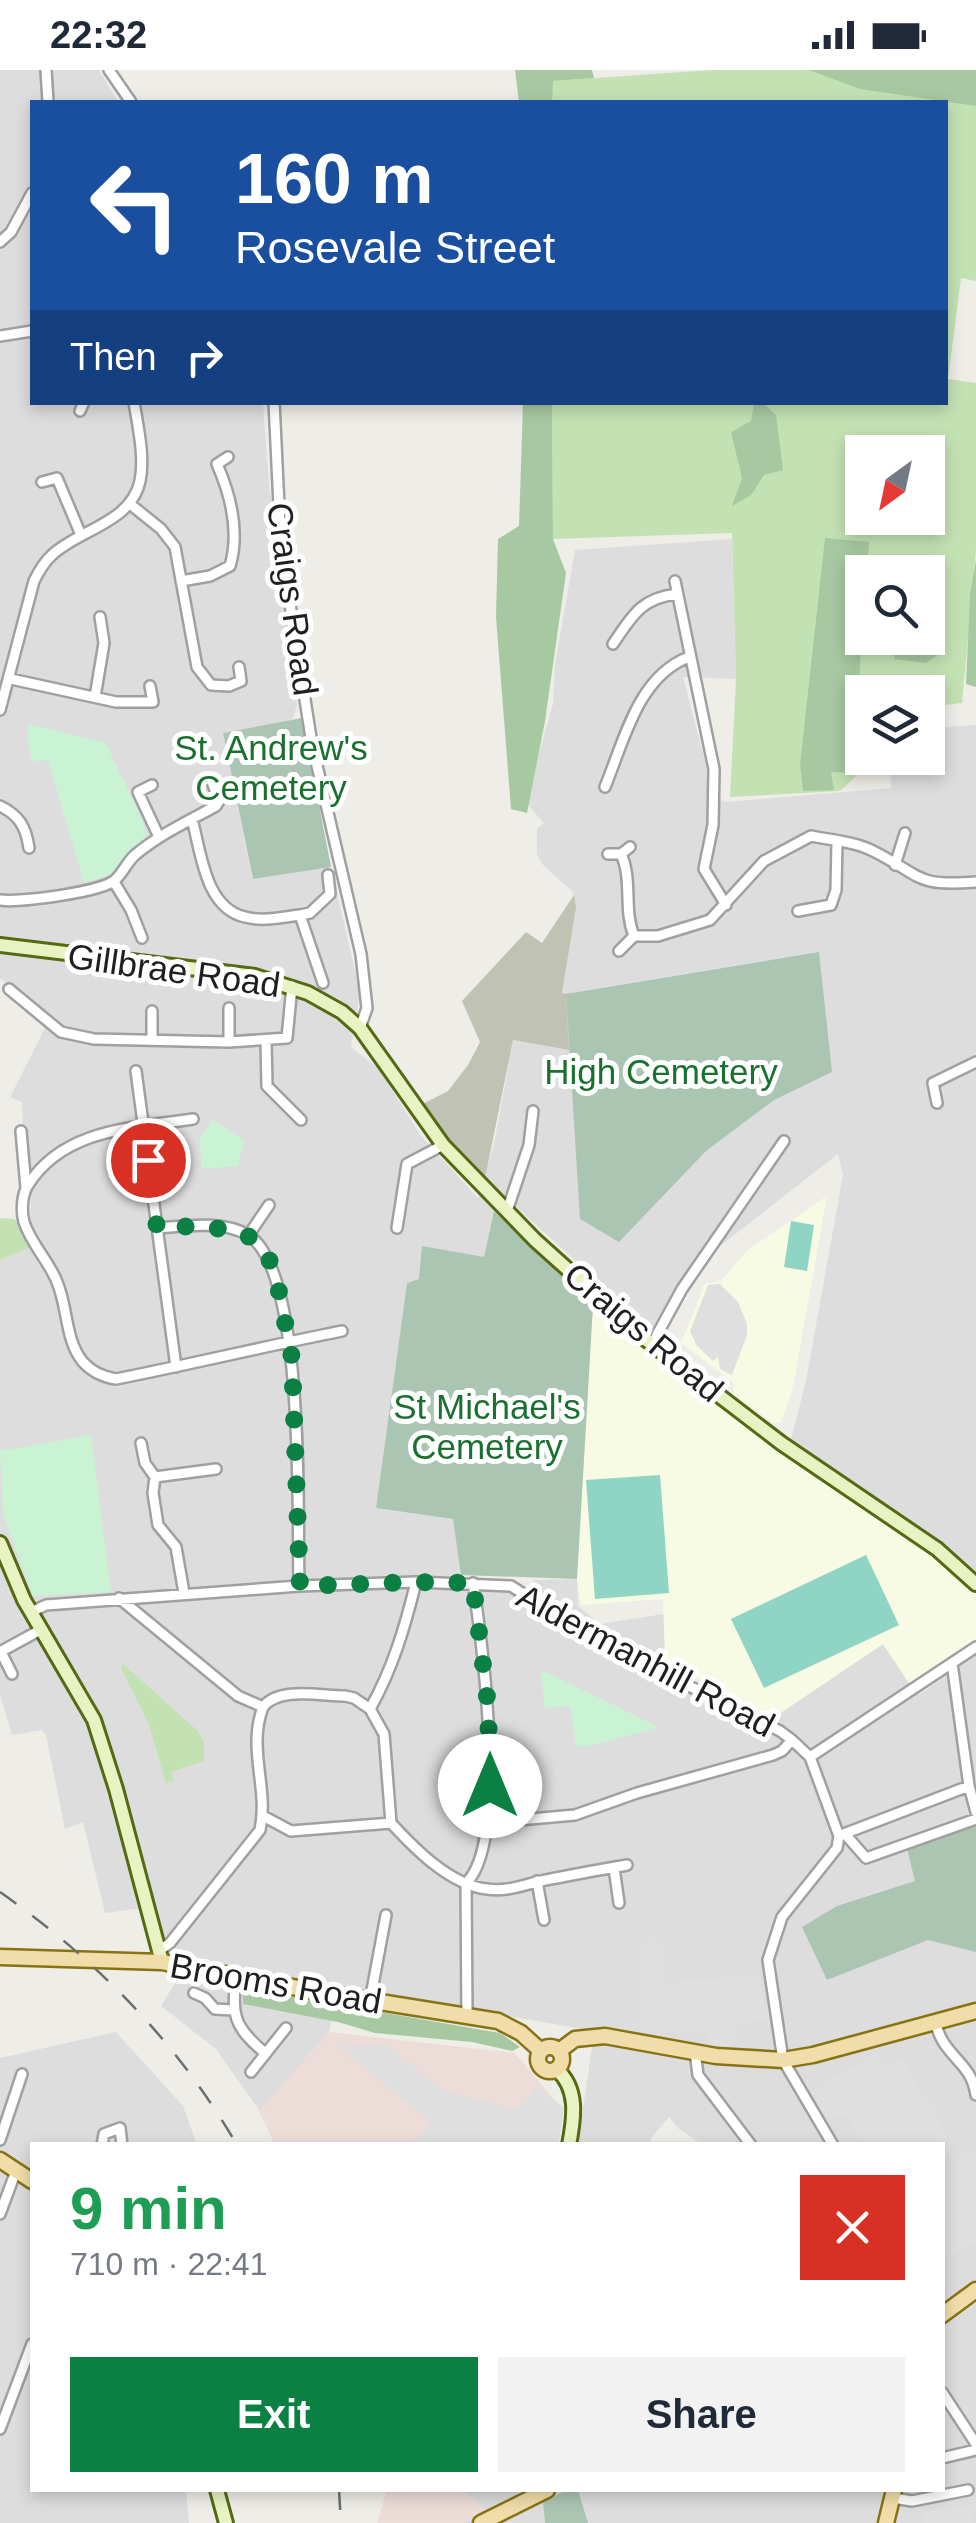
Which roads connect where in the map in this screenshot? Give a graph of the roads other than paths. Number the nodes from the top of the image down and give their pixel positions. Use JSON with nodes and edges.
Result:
{"nodes":[{"id":1,"x":46,"y":70,"type":"edge"},
{"id":2,"x":109,"y":70,"type":"edge"},
{"id":3,"x":48,"y":100,"type":"edge"},
{"id":4,"x":130,"y":100,"type":"edge"},
{"id":5,"x":30,"y":199,"type":"edge"},
{"id":6,"x":0,"y":242,"type":"edge"},
{"id":7,"x":30,"y":331,"type":"edge"},
{"id":8,"x":0,"y":336,"type":"edge"},
{"id":9,"x":134,"y":405,"type":"edge"},
{"id":10,"x":274,"y":405,"type":"edge"},
{"id":11,"x":228,"y":458,"type":"dead end"},
{"id":12,"x":42,"y":482,"type":"dead end"},
{"id":13,"x":130,"y":504,"type":"junction"},
{"id":14,"x":80,"y":535,"type":"junction"},
{"id":15,"x":675,"y":580,"type":"dead end"},
{"id":16,"x":181,"y":581,"type":"junction"},
{"id":17,"x":677,"y":594,"type":"junction"},
{"id":18,"x":100,"y":617,"type":"dead end"},
{"id":19,"x":612,"y":644,"type":"dead end"},
{"id":20,"x":689,"y":656,"type":"junction"},
{"id":21,"x":239,"y":667,"type":"dead end"},
{"id":22,"x":10,"y":679,"type":"junction"},
{"id":23,"x":150,"y":686,"type":"dead end"},
{"id":24,"x":95,"y":697,"type":"junction"},
{"id":25,"x":0,"y":710,"type":"edge"},
{"id":26,"x":211,"y":779,"type":"dead end"},
{"id":27,"x":152,"y":785,"type":"dead end"},
{"id":28,"x":605,"y":787,"type":"dead end"},
{"id":29,"x":0,"y":806,"type":"edge"},
{"id":30,"x":192,"y":818,"type":"junction"},
{"id":31,"x":905,"y":833,"type":"dead end"},
{"id":32,"x":160,"y":837,"type":"junction"},
{"id":33,"x":837,"y":842,"type":"junction"},
{"id":34,"x":29,"y":848,"type":"dead end"},
{"id":35,"x":608,"y":854,"type":"dead end"},
{"id":36,"x":896,"y":866,"type":"junction"},
{"id":37,"x":328,"y":875,"type":"dead end"},
{"id":38,"x":114,"y":882,"type":"junction"},
{"id":39,"x":976,"y":882,"type":"edge"},
{"id":40,"x":0,"y":900,"type":"edge"},
{"id":41,"x":142,"y":902,"type":"dead end"},
{"id":42,"x":726,"y":905,"type":"junction"},
{"id":43,"x":831,"y":905,"type":"junction"},
{"id":44,"x":131,"y":910,"type":"junction"},
{"id":45,"x":798,"y":911,"type":"dead end"},
{"id":46,"x":300,"y":915,"type":"junction"},
{"id":47,"x":839,"y":916,"type":"dead end"},
{"id":48,"x":634,"y":936,"type":"junction"},
{"id":49,"x":142,"y":938,"type":"dead end"},
{"id":50,"x":0,"y":946,"type":"edge"},
{"id":51,"x":619,"y":951,"type":"dead end"},
{"id":52,"x":323,"y":983,"type":"dead end"},
{"id":53,"x":292,"y":986,"type":"junction"},
{"id":54,"x":8,"y":989,"type":"dead end"},
{"id":55,"x":229,"y":1008,"type":"dead end"},
{"id":56,"x":152,"y":1011,"type":"dead end"},
{"id":57,"x":342,"y":1012,"type":"joint"},
{"id":58,"x":360,"y":1028,"type":"junction"},
{"id":59,"x":152,"y":1040,"type":"junction"},
{"id":60,"x":266,"y":1040,"type":"junction"},
{"id":61,"x":229,"y":1042,"type":"junction"},
{"id":62,"x":976,"y":1062,"type":"edge"},
{"id":63,"x":136,"y":1071,"type":"dead end"},
{"id":64,"x":937,"y":1103,"type":"dead end"},
{"id":65,"x":533,"y":1111,"type":"dead end"},
{"id":66,"x":193,"y":1119,"type":"dead end"},
{"id":67,"x":301,"y":1120,"type":"dead end"},
{"id":68,"x":143,"y":1126,"type":"junction"},
{"id":69,"x":21,"y":1131,"type":"dead end"},
{"id":70,"x":784,"y":1141,"type":"dead end"},
{"id":71,"x":443,"y":1145,"type":"junction"},
{"id":72,"x":26,"y":1188,"type":"junction"},
{"id":73,"x":269,"y":1205,"type":"dead end"},
{"id":74,"x":507,"y":1211,"type":"junction"},
{"id":75,"x":157,"y":1228,"type":"junction"},
{"id":76,"x":398,"y":1228,"type":"dead end"},
{"id":77,"x":248,"y":1236,"type":"junction"},
{"id":78,"x":342,"y":1332,"type":"dead end"},
{"id":79,"x":290,"y":1341,"type":"junction"},
{"id":80,"x":652,"y":1344,"type":"junction"},
{"id":81,"x":176,"y":1367,"type":"junction"},
{"id":82,"x":141,"y":1443,"type":"dead end"},
{"id":83,"x":216,"y":1468,"type":"dead end"},
{"id":84,"x":156,"y":1477,"type":"junction"},
{"id":85,"x":0,"y":1544,"type":"edge"},
{"id":86,"x":416,"y":1582,"type":"junction"},
{"id":87,"x":473,"y":1583,"type":"junction"},
{"id":88,"x":976,"y":1584,"type":"edge"},
{"id":89,"x":300,"y":1586,"type":"junction"},
{"id":90,"x":184,"y":1593,"type":"junction"},
{"id":91,"x":119,"y":1598,"type":"junction"},
{"id":92,"x":32,"y":1612,"type":"junction"},
{"id":93,"x":42,"y":1630,"type":"junction"},
{"id":94,"x":976,"y":1648,"type":"edge"},
{"id":95,"x":0,"y":1652,"type":"edge"},
{"id":96,"x":952,"y":1663,"type":"junction"},
{"id":97,"x":12,"y":1674,"type":"dead end"},
{"id":98,"x":263,"y":1707,"type":"junction"},
{"id":99,"x":370,"y":1709,"type":"junction"},
{"id":100,"x":792,"y":1740,"type":"junction"},
{"id":101,"x":810,"y":1757,"type":"junction"},
{"id":102,"x":969,"y":1786,"type":"junction"},
{"id":103,"x":263,"y":1816,"type":"junction"},
{"id":104,"x":976,"y":1816,"type":"edge"},
{"id":105,"x":485,"y":1822,"type":"junction"},
{"id":106,"x":391,"y":1823,"type":"junction"},
{"id":107,"x":842,"y":1835,"type":"junction"},
{"id":108,"x":627,"y":1865,"type":"dead end"},
{"id":109,"x":614,"y":1868,"type":"junction"},
{"id":110,"x":537,"y":1881,"type":"junction"},
{"id":111,"x":466,"y":1883,"type":"junction"},
{"id":112,"x":619,"y":1903,"type":"dead end"},
{"id":113,"x":386,"y":1915,"type":"dead end"},
{"id":114,"x":544,"y":1920,"type":"dead end"},
{"id":115,"x":161,"y":1956,"type":"junction"},
{"id":116,"x":0,"y":1957,"type":"edge"},
{"id":117,"x":236,"y":1975,"type":"junction"},
{"id":118,"x":194,"y":1993,"type":"dead end"},
{"id":119,"x":370,"y":2001,"type":"junction"},
{"id":120,"x":233,"y":2010,"type":"junction"},
{"id":121,"x":974,"y":2013,"type":"edge"},
{"id":122,"x":467,"y":2016,"type":"junction"},
{"id":123,"x":935,"y":2022,"type":"junction"},
{"id":124,"x":286,"y":2028,"type":"dead end"},
{"id":125,"x":541,"y":2051,"type":"junction"},
{"id":126,"x":559,"y":2051,"type":"junction"},
{"id":127,"x":695,"y":2051,"type":"junction"},
{"id":128,"x":265,"y":2054,"type":"junction"},
{"id":129,"x":783,"y":2060,"type":"junction"},
{"id":130,"x":556,"y":2069,"type":"junction"},
{"id":131,"x":251,"y":2072,"type":"dead end"},
{"id":132,"x":22,"y":2074,"type":"dead end"},
{"id":133,"x":976,"y":2095,"type":"edge"},
{"id":134,"x":0,"y":2140,"type":"edge"},
{"id":135,"x":103,"y":2142,"type":"edge"},
{"id":136,"x":122,"y":2142,"type":"edge"},
{"id":137,"x":574,"y":2142,"type":"edge"},
{"id":138,"x":749,"y":2142,"type":"edge"},
{"id":139,"x":831,"y":2142,"type":"edge"},
{"id":140,"x":0,"y":2160,"type":"edge"},
{"id":141,"x":16,"y":2171,"type":"junction"},
{"id":142,"x":30,"y":2180,"type":"edge"},
{"id":143,"x":0,"y":2214,"type":"edge"},
{"id":144,"x":976,"y":2290,"type":"edge"},
{"id":145,"x":945,"y":2313,"type":"edge"},
{"id":146,"x":30,"y":2349,"type":"edge"},
{"id":147,"x":945,"y":2397,"type":"edge"},
{"id":148,"x":0,"y":2429,"type":"edge"},
{"id":149,"x":976,"y":2447,"type":"edge"},
{"id":150,"x":945,"y":2457,"type":"edge"},
{"id":151,"x":968,"y":2490,"type":"dead end"},
{"id":152,"x":218,"y":2492,"type":"edge"},
{"id":153,"x":894,"y":2494,"type":"edge"},
{"id":154,"x":531,"y":2495,"type":"edge"},
{"id":155,"x":491,"y":2521,"type":"edge"},
{"id":156,"x":226,"y":2523,"type":"edge"},
{"id":157,"x":886,"y":2523,"type":"edge"}],
"edges":[{"from":1,"to":3,"type":"street"},
{"from":2,"to":4,"type":"street"},
{"from":5,"to":6,"type":"street"},
{"from":7,"to":8,"type":"street"},
{"from":9,"to":13,"type":"street"},
{"from":10,"to":58,"type":"street","name":"Craigs Road"},
{"from":11,"to":16,"type":"street"},
{"from":12,"to":14,"type":"street"},
{"from":13,"to":14,"type":"street"},
{"from":13,"to":16,"type":"street"},
{"from":14,"to":22,"type":"street"},
{"from":15,"to":17,"type":"street"},
{"from":16,"to":21,"type":"street"},
{"from":17,"to":19,"type":"street"},
{"from":17,"to":20,"type":"street"},
{"from":18,"to":24,"type":"street"},
{"from":20,"to":28,"type":"street"},
{"from":20,"to":42,"type":"street"},
{"from":22,"to":24,"type":"street"},
{"from":22,"to":25,"type":"street"},
{"from":23,"to":24,"type":"street"},
{"from":26,"to":30,"type":"street"},
{"from":27,"to":32,"type":"street"},
{"from":29,"to":34,"type":"street"},
{"from":30,"to":32,"type":"street"},
{"from":30,"to":46,"type":"street"},
{"from":31,"to":36,"type":"street"},
{"from":32,"to":38,"type":"street"},
{"from":33,"to":36,"type":"street"},
{"from":33,"to":42,"type":"street"},
{"from":33,"to":43,"type":"street"},
{"from":35,"to":48,"type":"street"},
{"from":36,"to":39,"type":"street"},
{"from":37,"to":46,"type":"street"},
{"from":38,"to":40,"type":"street"},
{"from":38,"to":44,"type":"street"},
{"from":41,"to":44,"type":"street"},
{"from":42,"to":48,"type":"street"},
{"from":43,"to":45,"type":"street"},
{"from":43,"to":47,"type":"street"},
{"from":44,"to":49,"type":"street"},
{"from":46,"to":52,"type":"street"},
{"from":48,"to":51,"type":"street"},
{"from":50,"to":53,"type":"street","name":"Gillbrae Road"},
{"from":53,"to":57,"type":"street","name":"Gillbrae Road"},
{"from":53,"to":60,"type":"street"},
{"from":54,"to":59,"type":"street"},
{"from":55,"to":61,"type":"street"},
{"from":56,"to":59,"type":"street"},
{"from":57,"to":58,"type":"street","name":"Craigs Road"},
{"from":58,"to":71,"type":"street","name":"Craigs Road"},
{"from":59,"to":61,"type":"street"},
{"from":60,"to":61,"type":"street"},
{"from":60,"to":67,"type":"street"},
{"from":62,"to":64,"type":"street"},
{"from":63,"to":68,"type":"street"},
{"from":65,"to":74,"type":"street"},
{"from":66,"to":68,"type":"street"},
{"from":68,"to":72,"type":"street"},
{"from":68,"to":75,"type":"street"},
{"from":69,"to":72,"type":"street"},
{"from":70,"to":80,"type":"street"},
{"from":71,"to":74,"type":"street","name":"Craigs Road"},
{"from":71,"to":76,"type":"street"},
{"from":72,"to":81,"type":"street"},
{"from":73,"to":77,"type":"street"},
{"from":74,"to":80,"type":"street","name":"Craigs Road"},
{"from":75,"to":77,"type":"street"},
{"from":75,"to":81,"type":"street"},
{"from":77,"to":79,"type":"street"},
{"from":78,"to":79,"type":"street"},
{"from":79,"to":81,"type":"street"},
{"from":79,"to":89,"type":"street"},
{"from":80,"to":88,"type":"street","name":"Craigs Road"},
{"from":82,"to":84,"type":"street"},
{"from":83,"to":84,"type":"street"},
{"from":84,"to":90,"type":"street"},
{"from":85,"to":92,"type":"street"},
{"from":86,"to":87,"type":"street","name":"Aldermanhill Road"},
{"from":86,"to":89,"type":"street","name":"Aldermanhill Road"},
{"from":86,"to":99,"type":"street"},
{"from":87,"to":100,"type":"street","name":"Aldermanhill Road"},
{"from":87,"to":105,"type":"street"},
{"from":89,"to":90,"type":"street","name":"Aldermanhill Road"},
{"from":90,"to":91,"type":"street","name":"Aldermanhill Road"},
{"from":91,"to":92,"type":"street","name":"Aldermanhill Road"},
{"from":91,"to":98,"type":"street"},
{"from":92,"to":93,"type":"street"},
{"from":93,"to":95,"type":"street"},
{"from":93,"to":115,"type":"street"},
{"from":94,"to":96,"type":"street"},
{"from":95,"to":97,"type":"street"},
{"from":96,"to":101,"type":"street"},
{"from":96,"to":102,"type":"street"},
{"from":98,"to":99,"type":"street"},
{"from":98,"to":103,"type":"street"},
{"from":99,"to":106,"type":"street"},
{"from":100,"to":101,"type":"street","name":"Aldermanhill Road"},
{"from":100,"to":105,"type":"street"},
{"from":101,"to":107,"type":"street"},
{"from":102,"to":104,"type":"street"},
{"from":102,"to":107,"type":"street"},
{"from":103,"to":106,"type":"street"},
{"from":103,"to":115,"type":"street"},
{"from":104,"to":107,"type":"street"},
{"from":105,"to":111,"type":"street"},
{"from":106,"to":111,"type":"street"},
{"from":107,"to":129,"type":"street"},
{"from":108,"to":109,"type":"street"},
{"from":109,"to":110,"type":"street"},
{"from":109,"to":112,"type":"street"},
{"from":110,"to":111,"type":"street"},
{"from":110,"to":114,"type":"street"},
{"from":111,"to":122,"type":"street"},
{"from":113,"to":119,"type":"street"},
{"from":115,"to":116,"type":"main road","name":"Brooms Road"},
{"from":115,"to":117,"type":"main road","name":"Brooms Road"},
{"from":117,"to":119,"type":"main road","name":"Brooms Road"},
{"from":117,"to":120,"type":"street"},
{"from":118,"to":120,"type":"street"},
{"from":119,"to":122,"type":"main road","name":"Brooms Road"},
{"from":120,"to":128,"type":"street"},
{"from":121,"to":123,"type":"main road"},
{"from":122,"to":125,"type":"main road","name":"Brooms Road"},
{"from":123,"to":129,"type":"main road"},
{"from":123,"to":133,"type":"street"},
{"from":124,"to":128,"type":"street"},
{"from":125,"to":126,"type":"main road"},
{"from":125,"to":130,"type":"main road"},
{"from":126,"to":127,"type":"main road"},
{"from":126,"to":130,"type":"main road"},
{"from":127,"to":129,"type":"main road"},
{"from":127,"to":138,"type":"street"},
{"from":128,"to":131,"type":"street"},
{"from":129,"to":139,"type":"street"},
{"from":130,"to":137,"type":"street"},
{"from":132,"to":134,"type":"street"},
{"from":135,"to":136,"type":"street"},
{"from":140,"to":141,"type":"main road"},
{"from":141,"to":142,"type":"main road"},
{"from":141,"to":143,"type":"street"},
{"from":144,"to":145,"type":"main road"},
{"from":146,"to":148,"type":"street"},
{"from":147,"to":149,"type":"street"},
{"from":149,"to":150,"type":"street"},
{"from":151,"to":153,"type":"street"},
{"from":152,"to":156,"type":"street"},
{"from":153,"to":157,"type":"main road"},
{"from":154,"to":155,"type":"main road"}]}
